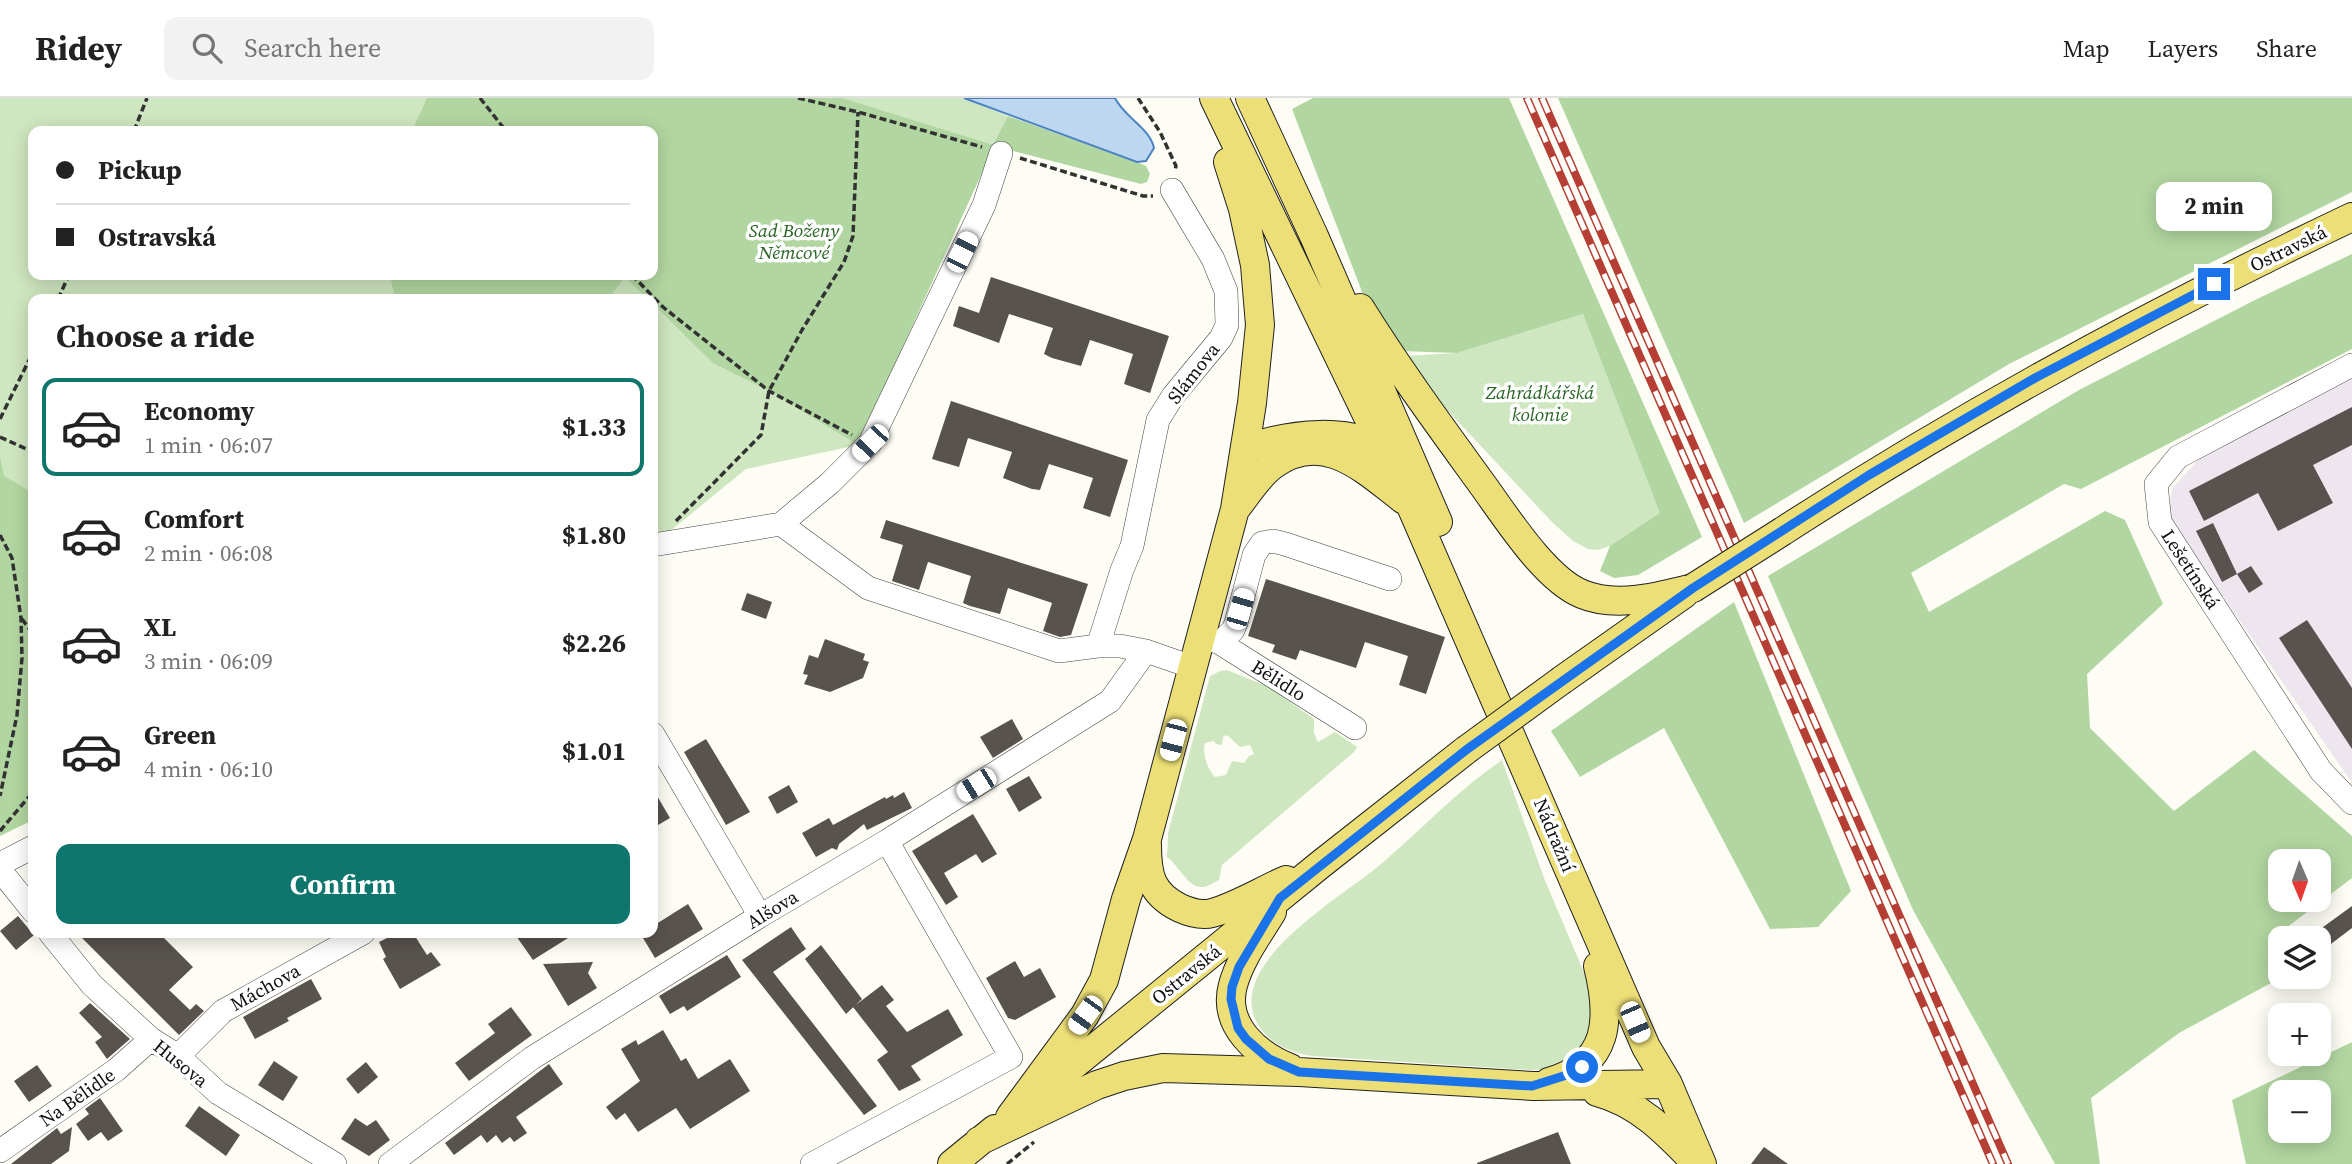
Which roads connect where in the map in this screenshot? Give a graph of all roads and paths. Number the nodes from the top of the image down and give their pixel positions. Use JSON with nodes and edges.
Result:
{"nodes":[{"id":1,"x":148,"y":98,"type":"edge"},
{"id":2,"x":480,"y":98,"type":"edge"},
{"id":3,"x":798,"y":98,"type":"edge"},
{"id":4,"x":1138,"y":98,"type":"edge"},
{"id":5,"x":1206,"y":98,"type":"edge"},
{"id":6,"x":1214,"y":98,"type":"edge"},
{"id":7,"x":1250,"y":98,"type":"edge"},
{"id":8,"x":858,"y":112,"type":"junction"},
{"id":9,"x":136,"y":126,"type":"edge"},
{"id":10,"x":502,"y":126,"type":"edge"},
{"id":11,"x":1001,"y":153,"type":"junction"},
{"id":12,"x":1171,"y":190,"type":"junction"},
{"id":13,"x":2352,"y":217,"type":"edge"},
{"id":14,"x":1314,"y":236,"type":"junction"},
{"id":15,"x":637,"y":280,"type":"edge"},
{"id":16,"x":650,"y":294,"type":"edge"},
{"id":17,"x":658,"y":302,"type":"edge"},
{"id":18,"x":28,"y":362,"type":"edge"},
{"id":19,"x":2352,"y":365,"type":"edge"},
{"id":20,"x":769,"y":391,"type":"junction"},
{"id":21,"x":0,"y":419,"type":"edge"},
{"id":22,"x":0,"y":437,"type":"edge"},
{"id":23,"x":870,"y":443,"type":"junction"},
{"id":24,"x":1245,"y":449,"type":"junction"},
{"id":25,"x":28,"y":450,"type":"edge"},
{"id":26,"x":1384,"y":450,"type":"junction"},
{"id":27,"x":1416,"y":495,"type":"junction"},
{"id":28,"x":1235,"y":509,"type":"junction"},
{"id":29,"x":672,"y":524,"type":"dead end"},
{"id":30,"x":781,"y":524,"type":"junction"},
{"id":31,"x":0,"y":535,"type":"edge"},
{"id":32,"x":658,"y":544,"type":"edge"},
{"id":33,"x":1390,"y":579,"type":"dead end"},
{"id":34,"x":1693,"y":588,"type":"junction"},
{"id":35,"x":21,"y":618,"type":"junction"},
{"id":36,"x":28,"y":627,"type":"edge"},
{"id":37,"x":1211,"y":639,"type":"junction"},
{"id":38,"x":1098,"y":646,"type":"junction"},
{"id":39,"x":1146,"y":651,"type":"junction"},
{"id":40,"x":1192,"y":667,"type":"junction"},
{"id":41,"x":1355,"y":728,"type":"dead end"},
{"id":42,"x":661,"y":767,"type":"edge"},
{"id":43,"x":0,"y":796,"type":"edge"},
{"id":44,"x":28,"y":798,"type":"edge"},
{"id":45,"x":2352,"y":803,"type":"edge"},
{"id":46,"x":0,"y":831,"type":"edge"},
{"id":47,"x":1147,"y":839,"type":"junction"},
{"id":48,"x":887,"y":841,"type":"junction"},
{"id":49,"x":28,"y":850,"type":"edge"},
{"id":50,"x":0,"y":864,"type":"edge"},
{"id":51,"x":1321,"y":864,"type":"junction"},
{"id":52,"x":0,"y":870,"type":"edge"},
{"id":53,"x":1580,"y":896,"type":"junction"},
{"id":54,"x":1280,"y":898,"type":"junction"},
{"id":55,"x":28,"y":905,"type":"edge"},
{"id":56,"x":760,"y":916,"type":"junction"},
{"id":57,"x":54,"y":938,"type":"edge"},
{"id":58,"x":354,"y":938,"type":"edge"},
{"id":59,"x":151,"y":1039,"type":"junction"},
{"id":60,"x":178,"y":1056,"type":"junction"},
{"id":61,"x":1299,"y":1072,"type":"junction"},
{"id":62,"x":1668,"y":1084,"type":"junction"},
{"id":63,"x":1532,"y":1086,"type":"junction"},
{"id":64,"x":1567,"y":1086,"type":"junction"},
{"id":65,"x":1010,"y":1117,"type":"junction"},
{"id":66,"x":1041,"y":1137,"type":"dead end"},
{"id":67,"x":979,"y":1141,"type":"junction"},
{"id":68,"x":0,"y":1152,"type":"edge"},
{"id":69,"x":335,"y":1164,"type":"edge"},
{"id":70,"x":390,"y":1164,"type":"edge"},
{"id":71,"x":812,"y":1164,"type":"edge"},
{"id":72,"x":952,"y":1164,"type":"edge"},
{"id":73,"x":1007,"y":1164,"type":"edge"},
{"id":74,"x":1700,"y":1164,"type":"edge"}],
"edges":[{"from":1,"to":9,"type":"path"},
{"from":2,"to":10,"type":"path"},
{"from":3,"to":8,"type":"path"},
{"from":4,"to":12,"type":"path"},
{"from":5,"to":24,"type":"main road"},
{"from":6,"to":26,"type":"main road"},
{"from":7,"to":14,"type":"main road"},
{"from":8,"to":11,"type":"path"},
{"from":8,"to":20,"type":"path"},
{"from":11,"to":12,"type":"path"},
{"from":11,"to":23,"type":"street"},
{"from":12,"to":38,"type":"street","name":"Slámova"},
{"from":13,"to":34,"type":"main road","name":"Ostravská","bridge":true},
{"from":14,"to":27,"type":"main road"},
{"from":14,"to":34,"type":"main road"},
{"from":15,"to":16,"type":"path"},
{"from":17,"to":20,"type":"path"},
{"from":18,"to":21,"type":"path"},
{"from":19,"to":45,"type":"street","name":"Lešetínská"},
{"from":20,"to":23,"type":"path"},
{"from":20,"to":29,"type":"path"},
{"from":22,"to":25,"type":"path"},
{"from":23,"to":30,"type":"street"},
{"from":24,"to":26,"type":"main road"},
{"from":24,"to":28,"type":"main road"},
{"from":26,"to":27,"type":"main road"},
{"from":27,"to":28,"type":"main road"},
{"from":27,"to":53,"type":"main road","name":"Nádražní"},
{"from":27,"to":62,"type":"main road"},
{"from":28,"to":37,"type":"main road"},
{"from":30,"to":32,"type":"street"},
{"from":30,"to":38,"type":"street"},
{"from":31,"to":35,"type":"path"},
{"from":33,"to":37,"type":"street"},
{"from":34,"to":51,"type":"main road","name":"Ostravská","bridge":true},
{"from":35,"to":36,"type":"path"},
{"from":35,"to":43,"type":"path"},
{"from":37,"to":40,"type":"main road"},
{"from":37,"to":41,"type":"street","name":"Bělidlo"},
{"from":38,"to":39,"type":"street"},
{"from":39,"to":40,"type":"street"},
{"from":39,"to":48,"type":"street","name":"Alšova"},
{"from":40,"to":47,"type":"main road"},
{"from":42,"to":56,"type":"street"},
{"from":44,"to":46,"type":"path"},
{"from":47,"to":51,"type":"main road"},
{"from":47,"to":65,"type":"main road"},
{"from":48,"to":56,"type":"street","name":"Alšova"},
{"from":48,"to":71,"type":"street"},
{"from":49,"to":50,"type":"street"},
{"from":51,"to":54,"type":"main road","name":"Ostravská"},
{"from":52,"to":55,"type":"street"},
{"from":53,"to":62,"type":"main road","name":"Nádražní"},
{"from":53,"to":63,"type":"main road"},
{"from":54,"to":61,"type":"main road"},
{"from":54,"to":65,"type":"main road","name":"Ostravská"},
{"from":56,"to":70,"type":"street","name":"Alšova"},
{"from":57,"to":59,"type":"street","name":"Husova"},
{"from":58,"to":60,"type":"street","name":"Máchova"},
{"from":59,"to":60,"type":"street","name":"Husova"},
{"from":59,"to":68,"type":"street","name":"Na Bělidle"},
{"from":60,"to":69,"type":"street","name":"Husova"},
{"from":61,"to":63,"type":"main road"},
{"from":61,"to":67,"type":"main road"},
{"from":62,"to":64,"type":"main road"},
{"from":62,"to":74,"type":"main road","name":"Nádražní"},
{"from":63,"to":64,"type":"main road"},
{"from":64,"to":74,"type":"main road"},
{"from":65,"to":67,"type":"main road","name":"Ostravská"},
{"from":66,"to":73,"type":"path"},
{"from":67,"to":72,"type":"main road","name":"Ostravská"}]}
